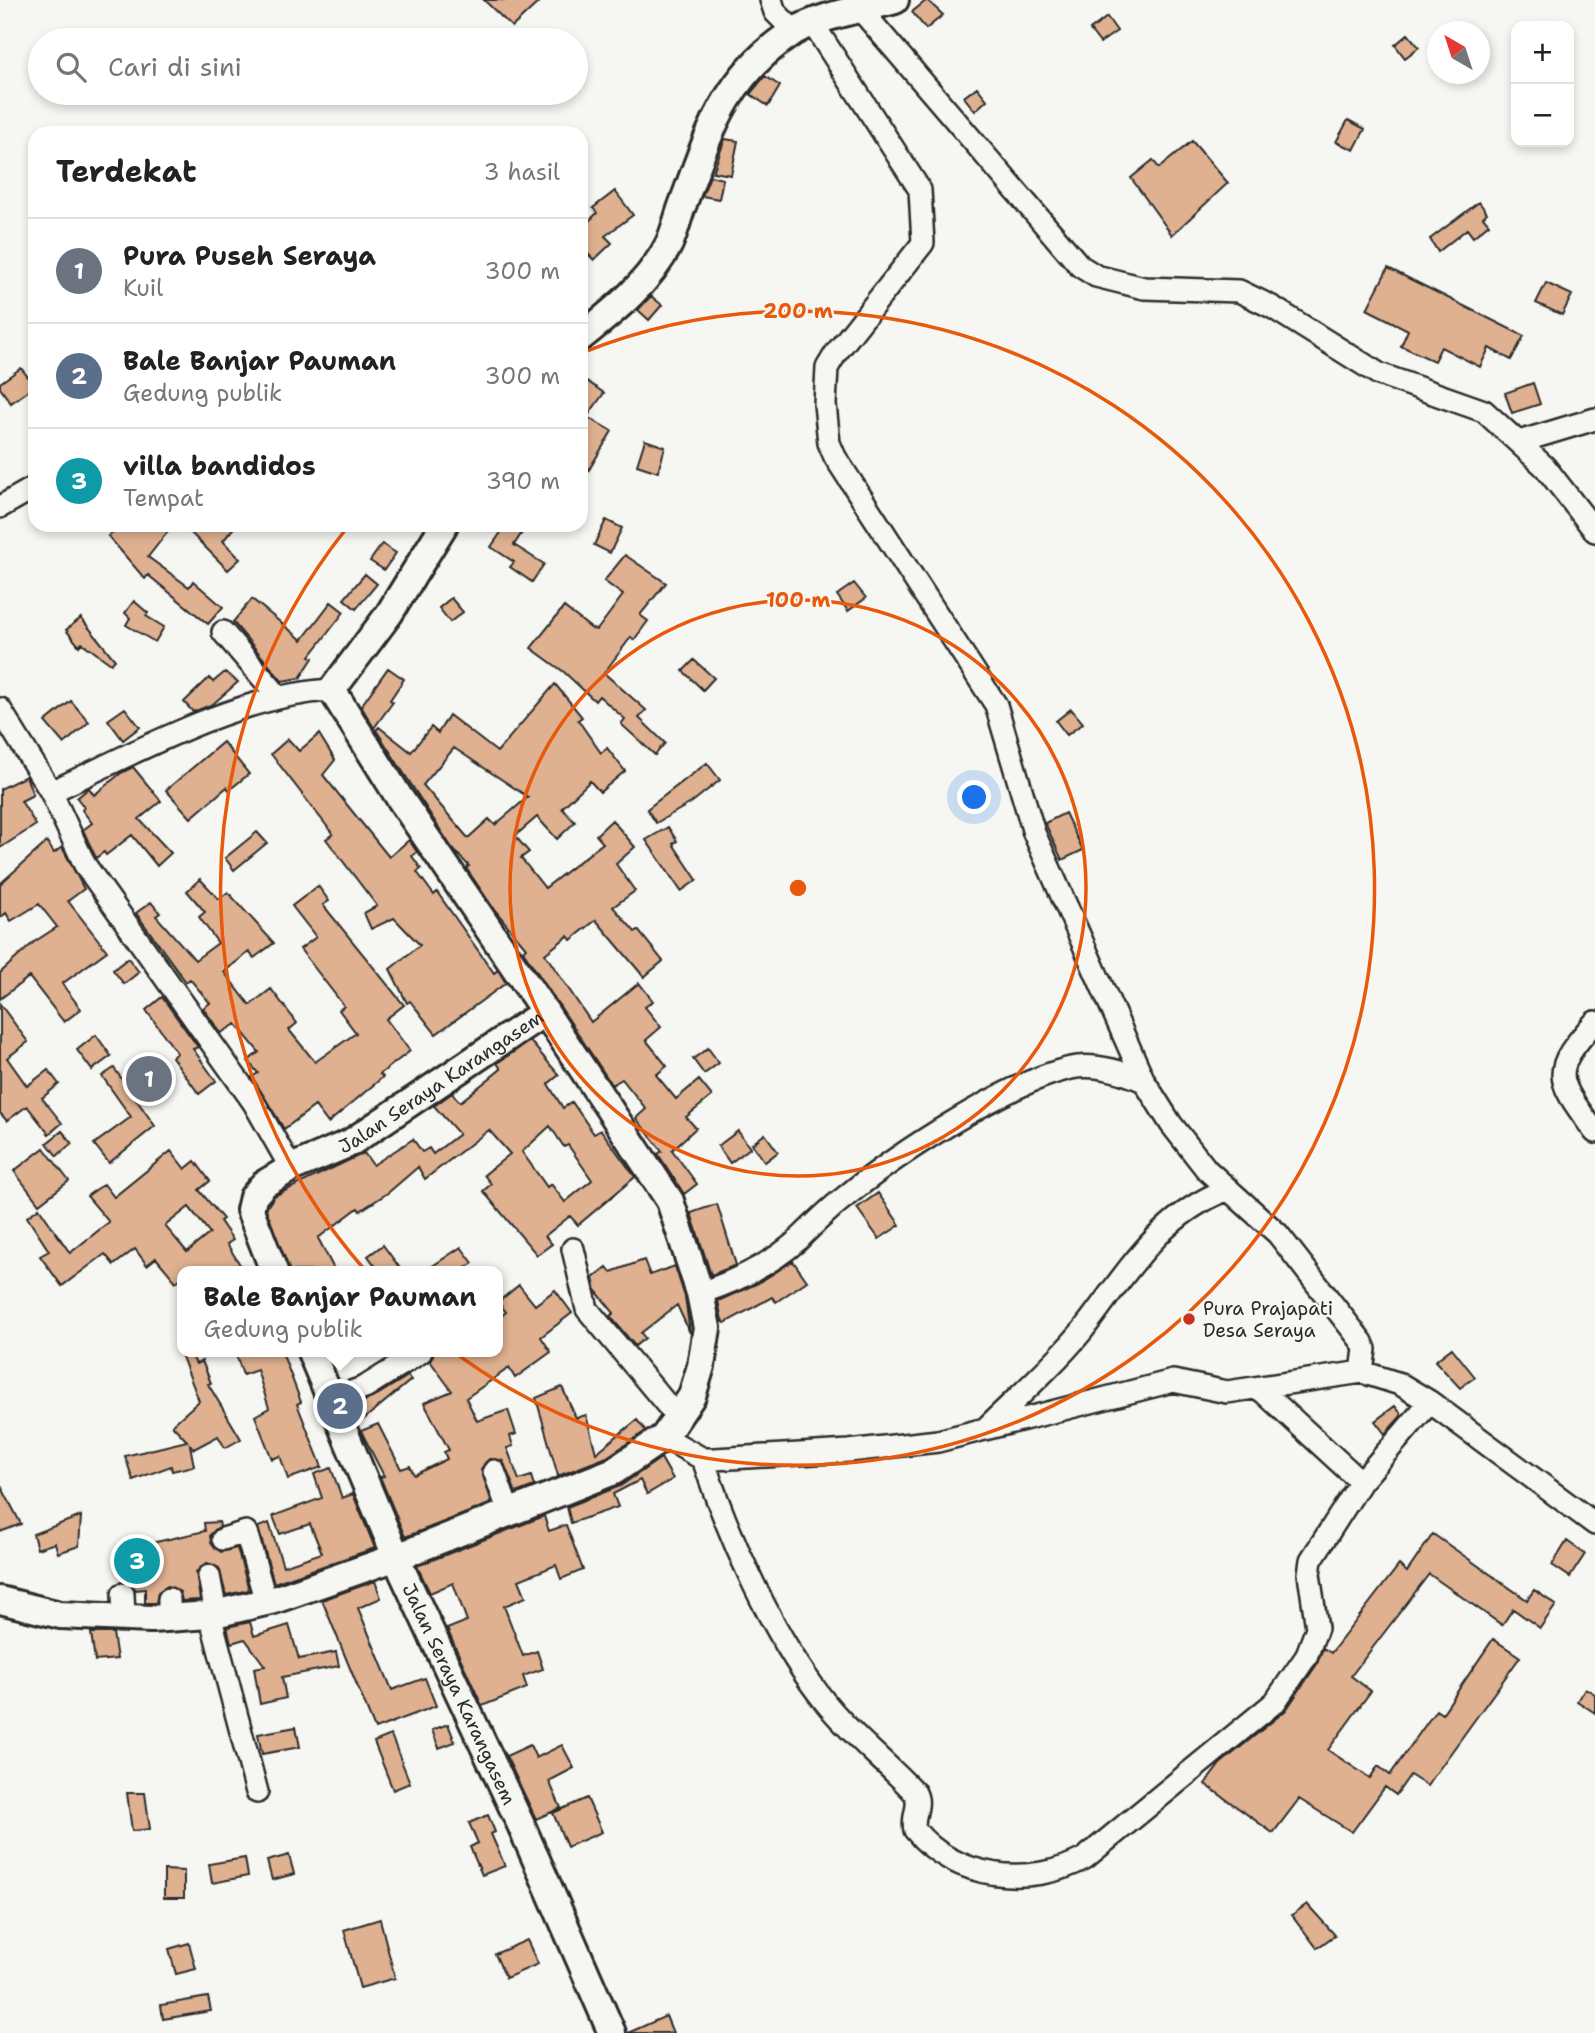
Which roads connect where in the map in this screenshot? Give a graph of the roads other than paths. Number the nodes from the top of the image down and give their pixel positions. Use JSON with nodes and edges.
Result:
{"nodes":[{"id":1,"x":771,"y":0,"type":"edge"},
{"id":2,"x":895,"y":0,"type":"edge"},
{"id":3,"x":861,"y":10,"type":"junction"},
{"id":4,"x":804,"y":28,"type":"junction"},
{"id":5,"x":588,"y":331,"type":"edge"},
{"id":6,"x":1595,"y":419,"type":"edge"},
{"id":7,"x":1519,"y":442,"type":"junction"},
{"id":8,"x":28,"y":491,"type":"edge"},
{"id":9,"x":0,"y":507,"type":"edge"},
{"id":10,"x":1595,"y":531,"type":"edge"},
{"id":11,"x":440,"y":532,"type":"edge"},
{"id":12,"x":223,"y":632,"type":"dead end"},
{"id":13,"x":332,"y":690,"type":"junction"},
{"id":14,"x":279,"y":697,"type":"junction"},
{"id":15,"x":0,"y":709,"type":"edge"},
{"id":16,"x":51,"y":792,"type":"junction"},
{"id":17,"x":545,"y":1012,"type":"junction"},
{"id":18,"x":1595,"y":1022,"type":"edge"},
{"id":19,"x":1144,"y":1081,"type":"junction"},
{"id":20,"x":1595,"y":1132,"type":"edge"},
{"id":21,"x":291,"y":1168,"type":"junction"},
{"id":22,"x":1226,"y":1190,"type":"junction"},
{"id":23,"x":573,"y":1249,"type":"dead end"},
{"id":24,"x":272,"y":1266,"type":"edge"},
{"id":25,"x":700,"y":1293,"type":"junction"},
{"id":26,"x":313,"y":1357,"type":"edge"},
{"id":27,"x":413,"y":1357,"type":"edge"},
{"id":28,"x":1362,"y":1372,"type":"junction"},
{"id":29,"x":1260,"y":1389,"type":"junction"},
{"id":30,"x":332,"y":1399,"type":"junction"},
{"id":31,"x":1430,"y":1402,"type":"junction"},
{"id":32,"x":671,"y":1427,"type":"junction"},
{"id":33,"x":986,"y":1428,"type":"junction"},
{"id":34,"x":703,"y":1458,"type":"junction"},
{"id":35,"x":494,"y":1471,"type":"dead end"},
{"id":36,"x":1361,"y":1482,"type":"junction"},
{"id":37,"x":509,"y":1512,"type":"junction"},
{"id":38,"x":1595,"y":1524,"type":"edge"},
{"id":39,"x":223,"y":1539,"type":"dead end"},
{"id":40,"x":397,"y":1557,"type":"junction"},
{"id":41,"x":209,"y":1576,"type":"dead end"},
{"id":42,"x":0,"y":1600,"type":"edge"},
{"id":43,"x":265,"y":1602,"type":"junction"},
{"id":44,"x":213,"y":1614,"type":"junction"},
{"id":45,"x":257,"y":1792,"type":"dead end"},
{"id":46,"x":612,"y":2033,"type":"edge"}],
"edges":[{"from":1,"to":4,"type":"street"},
{"from":2,"to":3,"type":"street"},
{"from":3,"to":4,"type":"street"},
{"from":3,"to":7,"type":"street"},
{"from":4,"to":5,"type":"street"},
{"from":4,"to":19,"type":"street"},
{"from":6,"to":7,"type":"street"},
{"from":7,"to":10,"type":"street"},
{"from":8,"to":9,"type":"street"},
{"from":11,"to":13,"type":"street"},
{"from":12,"to":14,"type":"street"},
{"from":13,"to":14,"type":"street"},
{"from":13,"to":17,"type":"street","name":"Jalan Seraya Karangasem"},
{"from":14,"to":16,"type":"street"},
{"from":15,"to":16,"type":"street"},
{"from":16,"to":21,"type":"street"},
{"from":17,"to":21,"type":"street","name":"Jalan Seraya Karangasem"},
{"from":17,"to":25,"type":"street"},
{"from":18,"to":20,"type":"street"},
{"from":19,"to":22,"type":"street"},
{"from":19,"to":25,"type":"street"},
{"from":21,"to":24,"type":"street","name":"Jalan Seraya Karangasem"},
{"from":22,"to":28,"type":"street"},
{"from":22,"to":33,"type":"street"},
{"from":23,"to":32,"type":"street"},
{"from":25,"to":32,"type":"street"},
{"from":26,"to":30,"type":"street","name":"Jalan Seraya Karangasem"},
{"from":27,"to":30,"type":"street"},
{"from":28,"to":29,"type":"street"},
{"from":28,"to":31,"type":"street"},
{"from":29,"to":33,"type":"street"},
{"from":29,"to":36,"type":"street"},
{"from":30,"to":40,"type":"street","name":"Jalan Seraya Karangasem"},
{"from":31,"to":36,"type":"street"},
{"from":31,"to":38,"type":"street"},
{"from":32,"to":34,"type":"street"},
{"from":32,"to":37,"type":"street"},
{"from":33,"to":34,"type":"street"},
{"from":34,"to":36,"type":"street"},
{"from":35,"to":37,"type":"street"},
{"from":37,"to":40,"type":"street"},
{"from":39,"to":43,"type":"street"},
{"from":40,"to":43,"type":"street"},
{"from":40,"to":46,"type":"street","name":"Jalan Seraya Karangasem"},
{"from":41,"to":44,"type":"street"},
{"from":42,"to":44,"type":"street"},
{"from":43,"to":44,"type":"street"},
{"from":44,"to":45,"type":"street"}]}
